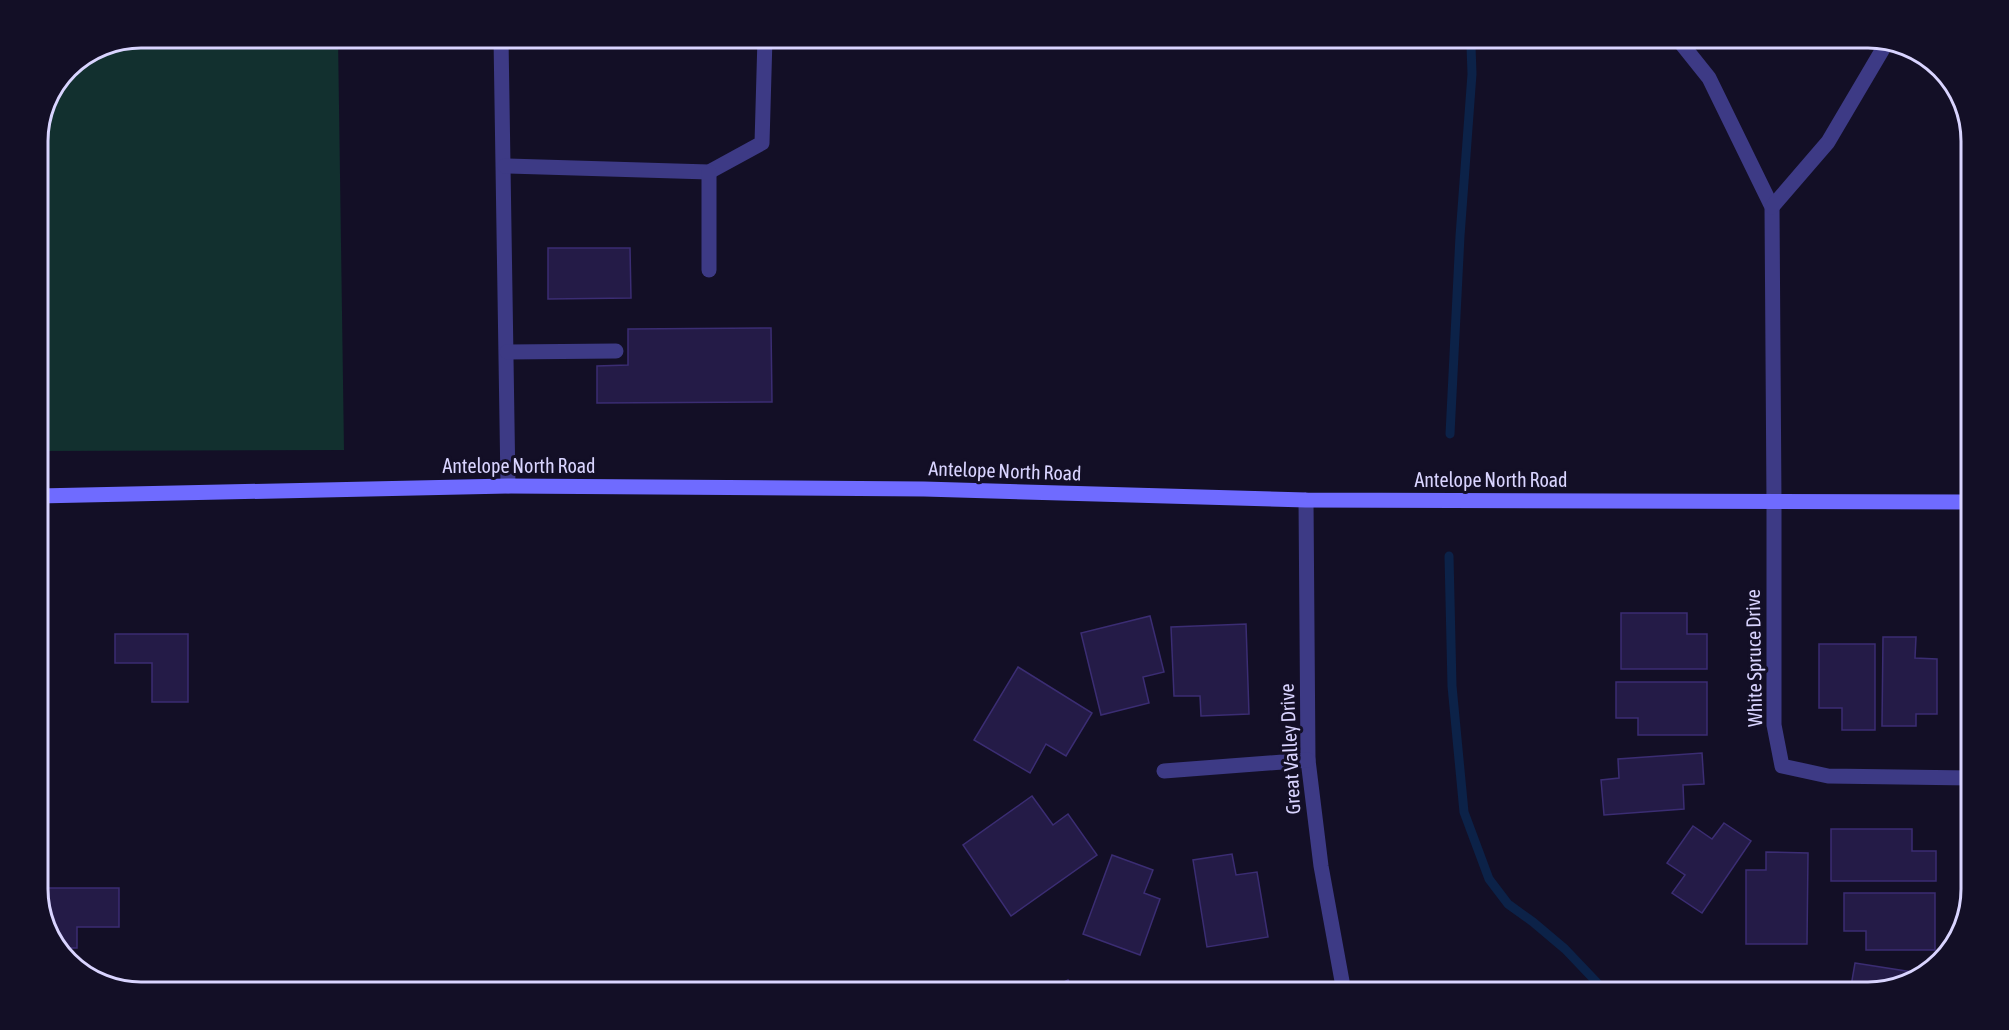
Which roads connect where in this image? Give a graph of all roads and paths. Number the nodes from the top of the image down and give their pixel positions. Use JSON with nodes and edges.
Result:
{"nodes":[{"id":1,"x":501,"y":48,"type":"edge"},
{"id":2,"x":765,"y":48,"type":"edge"},
{"id":3,"x":1685,"y":48,"type":"edge"},
{"id":4,"x":1883,"y":50,"type":"edge"},
{"id":5,"x":505,"y":166,"type":"junction"},
{"id":6,"x":709,"y":172,"type":"junction"},
{"id":7,"x":1772,"y":207,"type":"junction"},
{"id":8,"x":709,"y":270,"type":"dead end"},
{"id":9,"x":616,"y":351,"type":"dead end"},
{"id":10,"x":507,"y":352,"type":"junction"},
{"id":11,"x":508,"y":486,"type":"junction"},
{"id":12,"x":48,"y":496,"type":"edge"},
{"id":13,"x":1306,"y":500,"type":"junction"},
{"id":14,"x":1774,"y":502,"type":"junction"},
{"id":15,"x":1961,"y":502,"type":"edge"},
{"id":16,"x":1308,"y":760,"type":"junction"},
{"id":17,"x":1164,"y":771,"type":"dead end"},
{"id":18,"x":1961,"y":778,"type":"edge"},
{"id":19,"x":1342,"y":982,"type":"edge"}],
"edges":[{"from":1,"to":5,"type":"street"},
{"from":2,"to":6,"type":"street"},
{"from":3,"to":7,"type":"street"},
{"from":4,"to":7,"type":"street"},
{"from":5,"to":6,"type":"street"},
{"from":5,"to":10,"type":"street"},
{"from":6,"to":8,"type":"street"},
{"from":7,"to":14,"type":"street"},
{"from":9,"to":10,"type":"street"},
{"from":10,"to":11,"type":"street"},
{"from":11,"to":12,"type":"main road","name":"Antelope North Road"},
{"from":11,"to":13,"type":"main road","name":"Antelope North Road"},
{"from":13,"to":14,"type":"main road","name":"Antelope North Road"},
{"from":13,"to":16,"type":"street","name":"Great Valley Drive"},
{"from":14,"to":15,"type":"main road","name":"Antelope North Road"},
{"from":14,"to":18,"type":"street","name":"White Spruce Drive"},
{"from":16,"to":17,"type":"street"},
{"from":16,"to":19,"type":"street","name":"Great Valley Drive"}]}
